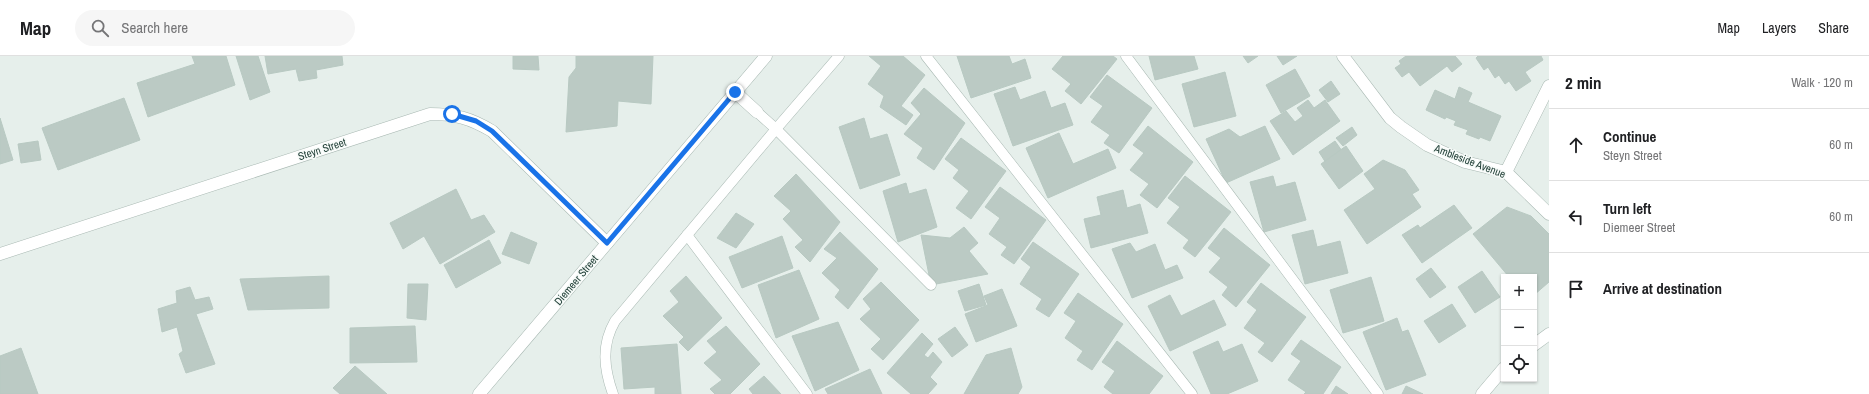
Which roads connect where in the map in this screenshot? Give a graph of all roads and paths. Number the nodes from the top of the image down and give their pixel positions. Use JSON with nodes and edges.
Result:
{"nodes":[{"id":1,"x":766,"y":56,"type":"edge"},
{"id":2,"x":839,"y":56,"type":"edge"},
{"id":3,"x":926,"y":56,"type":"edge"},
{"id":4,"x":1126,"y":56,"type":"edge"},
{"id":5,"x":1343,"y":56,"type":"edge"},
{"id":6,"x":1549,"y":86,"type":"edge"},
{"id":7,"x":735,"y":92,"type":"junction"},
{"id":8,"x":757,"y":112,"type":"joint"},
{"id":9,"x":776,"y":129,"type":"junction"},
{"id":10,"x":1506,"y":172,"type":"junction"},
{"id":11,"x":1549,"y":214,"type":"edge"},
{"id":12,"x":687,"y":235,"type":"junction"},
{"id":13,"x":607,"y":243,"type":"junction"},
{"id":14,"x":0,"y":254,"type":"edge"},
{"id":15,"x":931,"y":285,"type":"dead end"},
{"id":16,"x":1501,"y":372,"type":"edge"},
{"id":17,"x":479,"y":394,"type":"edge"},
{"id":18,"x":613,"y":394,"type":"edge"},
{"id":19,"x":807,"y":394,"type":"edge"},
{"id":20,"x":1192,"y":394,"type":"edge"},
{"id":21,"x":1378,"y":394,"type":"edge"},
{"id":22,"x":1482,"y":394,"type":"edge"}],
"edges":[{"from":1,"to":7,"type":"street","name":"Diemeer Street"},
{"from":2,"to":9,"type":"lane"},
{"from":3,"to":20,"type":"lane"},
{"from":4,"to":21,"type":"lane"},
{"from":5,"to":10,"type":"street","name":"Ambleside Avenue"},
{"from":6,"to":10,"type":"street"},
{"from":7,"to":8,"type":"street"},
{"from":7,"to":13,"type":"street","name":"Diemeer Street"},
{"from":8,"to":9,"type":"lane"},
{"from":9,"to":12,"type":"lane"},
{"from":9,"to":15,"type":"lane"},
{"from":10,"to":11,"type":"street","name":"Ambleside Avenue"},
{"from":12,"to":18,"type":"lane"},
{"from":12,"to":19,"type":"lane"},
{"from":13,"to":14,"type":"street","name":"Steyn Street"},
{"from":13,"to":17,"type":"street","name":"Diemeer Street"},
{"from":16,"to":22,"type":"street"}]}
